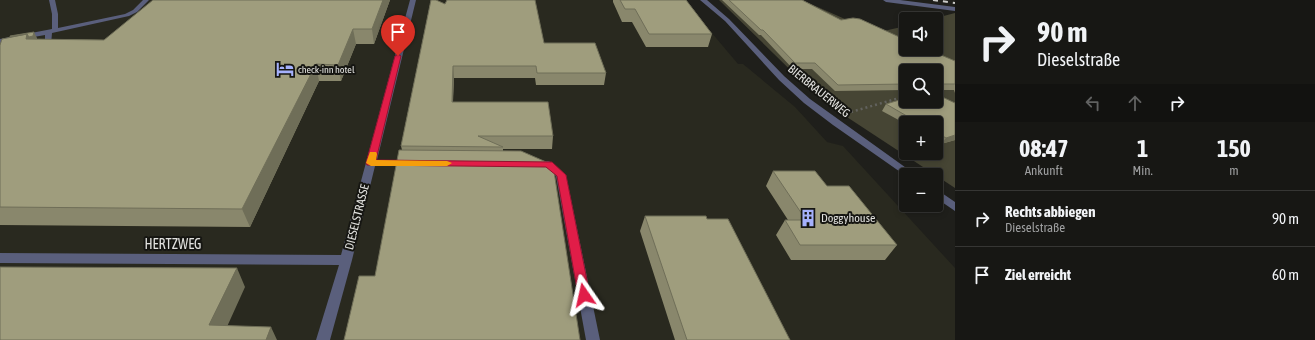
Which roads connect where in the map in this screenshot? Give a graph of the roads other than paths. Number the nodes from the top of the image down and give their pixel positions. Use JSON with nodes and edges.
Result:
{"nodes":[{"id":1,"x":52,"y":0,"type":"edge"},
{"id":2,"x":146,"y":0,"type":"edge"},
{"id":3,"x":412,"y":0,"type":"edge"},
{"id":4,"x":703,"y":0,"type":"edge"},
{"id":5,"x":886,"y":0,"type":"edge"},
{"id":6,"x":955,"y":9,"type":"edge"},
{"id":7,"x":52,"y":31,"type":"junction"},
{"id":8,"x":0,"y":40,"type":"edge"},
{"id":9,"x":32,"y":46,"type":"edge"},
{"id":10,"x":371,"y":163,"type":"junction"},
{"id":11,"x":425,"y":163,"type":"edge"},
{"id":12,"x":533,"y":164,"type":"edge"},
{"id":13,"x":902,"y":168,"type":"edge"},
{"id":14,"x":943,"y":198,"type":"edge"},
{"id":15,"x":955,"y":206,"type":"edge"},
{"id":16,"x":0,"y":258,"type":"edge"},
{"id":17,"x":346,"y":260,"type":"junction"},
{"id":18,"x":323,"y":340,"type":"edge"},
{"id":19,"x":593,"y":340,"type":"edge"}],
"edges":[{"from":1,"to":7,"type":"street"},
{"from":2,"to":7,"type":"street"},
{"from":3,"to":10,"type":"street","name":"DIESELSTRASSE"},
{"from":4,"to":13,"type":"street","name":"BIERBRAUERWEG"},
{"from":5,"to":6,"type":"street"},
{"from":7,"to":8,"type":"street"},
{"from":7,"to":9,"type":"street"},
{"from":10,"to":11,"type":"street"},
{"from":10,"to":17,"type":"street","name":"DIESELSTRASSE"},
{"from":12,"to":19,"type":"street"},
{"from":14,"to":15,"type":"street"},
{"from":16,"to":17,"type":"street","name":"HERTZWEG"},
{"from":17,"to":18,"type":"street","name":"DIESELSTRASSE"}]}
